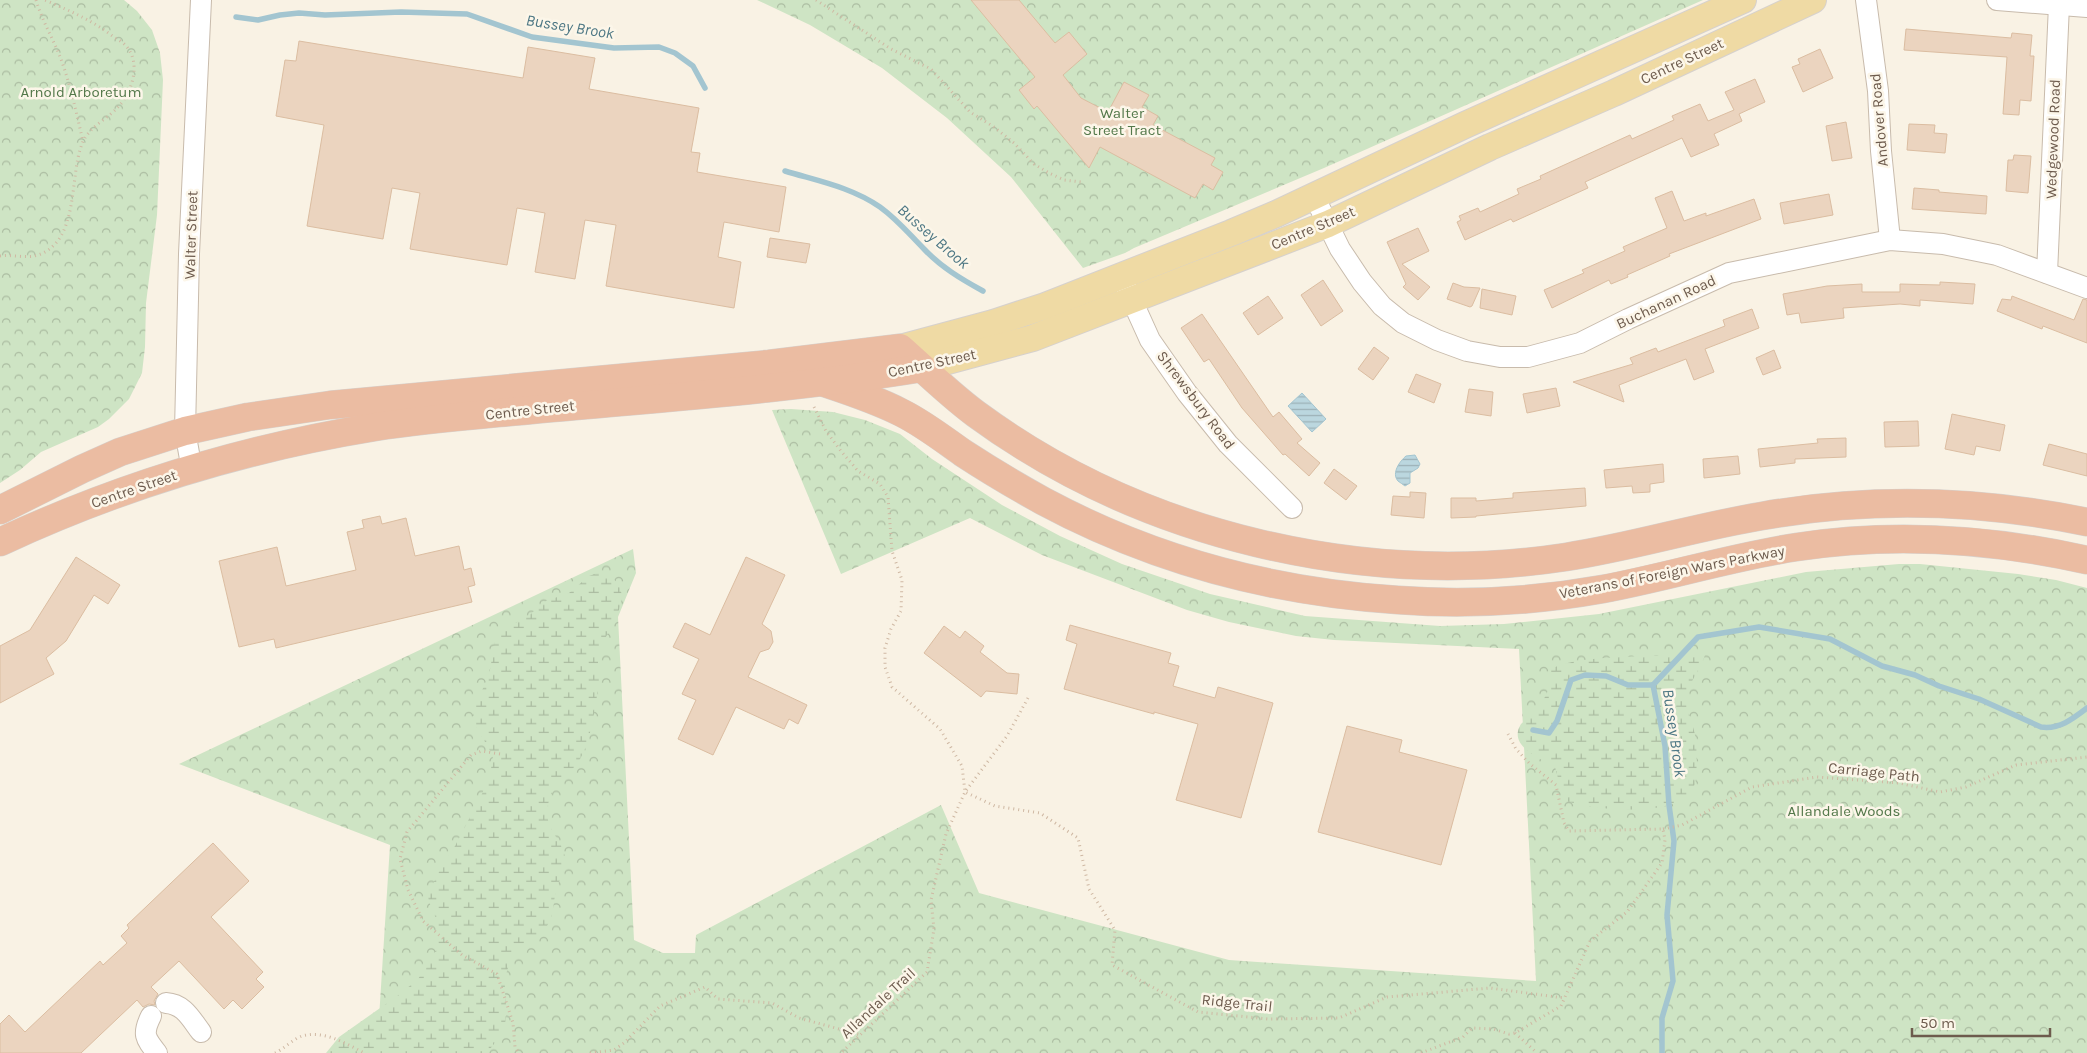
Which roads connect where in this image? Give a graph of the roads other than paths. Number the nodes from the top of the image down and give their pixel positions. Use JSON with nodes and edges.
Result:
{"nodes":[{"id":1,"x":201,"y":0,"type":"edge"},
{"id":2,"x":1813,"y":0,"type":"edge"},
{"id":3,"x":1866,"y":0,"type":"edge"},
{"id":4,"x":1998,"y":0,"type":"edge"},
{"id":5,"x":1740,"y":1,"type":"edge"},
{"id":6,"x":2058,"y":5,"type":"junction"},
{"id":7,"x":2087,"y":6,"type":"edge"},
{"id":8,"x":1748,"y":29,"type":"junction"},
{"id":9,"x":1464,"y":125,"type":"junction"},
{"id":10,"x":1477,"y":153,"type":"junction"},
{"id":11,"x":1314,"y":196,"type":"junction"},
{"id":12,"x":1328,"y":224,"type":"junction"},
{"id":13,"x":1890,"y":240,"type":"junction"},
{"id":14,"x":2047,"y":273,"type":"junction"},
{"id":15,"x":1122,"y":276,"type":"junction"},
{"id":16,"x":2087,"y":288,"type":"edge"},
{"id":17,"x":1132,"y":300,"type":"junction"},
{"id":18,"x":900,"y":348,"type":"junction"},
{"id":19,"x":922,"y":368,"type":"junction"},
{"id":20,"x":818,"y":395,"type":"junction"},
{"id":21,"x":185,"y":430,"type":"junction"},
{"id":22,"x":192,"y":470,"type":"junction"},
{"id":23,"x":1292,"y":508,"type":"dead end"},
{"id":24,"x":0,"y":510,"type":"edge"},
{"id":25,"x":2087,"y":522,"type":"edge"},
{"id":26,"x":0,"y":542,"type":"edge"},
{"id":27,"x":1623,"y":546,"type":"junction"},
{"id":28,"x":2087,"y":560,"type":"edge"},
{"id":29,"x":1630,"y":583,"type":"junction"},
{"id":30,"x":166,"y":1003,"type":"dead end"},
{"id":31,"x":151,"y":1016,"type":"dead end"},
{"id":32,"x":201,"y":1032,"type":"dead end"},
{"id":33,"x":157,"y":1053,"type":"edge"}],
"edges":[{"from":1,"to":21,"type":"street","name":"Walter Street"},
{"from":2,"to":8,"type":"main road","name":"Centre Street"},
{"from":3,"to":13,"type":"street","name":"Andover Road"},
{"from":4,"to":6,"type":"street"},
{"from":5,"to":8,"type":"main road"},
{"from":5,"to":9,"type":"main road","name":"Centre Street"},
{"from":6,"to":7,"type":"street"},
{"from":6,"to":14,"type":"street","name":"Wedgewood Road"},
{"from":8,"to":10,"type":"main road","name":"Centre Street"},
{"from":9,"to":10,"type":"main road"},
{"from":9,"to":11,"type":"main road","name":"Centre Street"},
{"from":10,"to":12,"type":"main road","name":"Centre Street"},
{"from":11,"to":12,"type":"street","name":"Buchanan Road"},
{"from":11,"to":15,"type":"main road","name":"Centre Street"},
{"from":12,"to":13,"type":"street","name":"Buchanan Road"},
{"from":12,"to":17,"type":"main road","name":"Centre Street"},
{"from":13,"to":14,"type":"street","name":"Buchanan Road"},
{"from":14,"to":16,"type":"street","name":"Buchanan Road"},
{"from":15,"to":17,"type":"street","name":"Shrewsbury Road"},
{"from":15,"to":18,"type":"main road","name":"Centre Street"},
{"from":17,"to":19,"type":"main road","name":"Centre Street"},
{"from":17,"to":23,"type":"street","name":"Shrewsbury Road"},
{"from":18,"to":19,"type":"highway"},
{"from":18,"to":21,"type":"highway","name":"Centre Street"},
{"from":19,"to":20,"type":"highway","name":"Centre Street"},
{"from":19,"to":27,"type":"highway"},
{"from":20,"to":22,"type":"highway","name":"Centre Street"},
{"from":20,"to":29,"type":"highway","name":"Veterans of Foreign Wars Parkway"},
{"from":21,"to":22,"type":"street","name":"Walter Street"},
{"from":21,"to":24,"type":"highway","name":"Centre Street"},
{"from":22,"to":26,"type":"highway","name":"Centre Street"},
{"from":25,"to":27,"type":"highway"},
{"from":27,"to":29,"type":"highway"},
{"from":28,"to":29,"type":"highway","name":"Veterans of Foreign Wars Parkway"},
{"from":30,"to":32,"type":"street"},
{"from":31,"to":33,"type":"street"}]}
